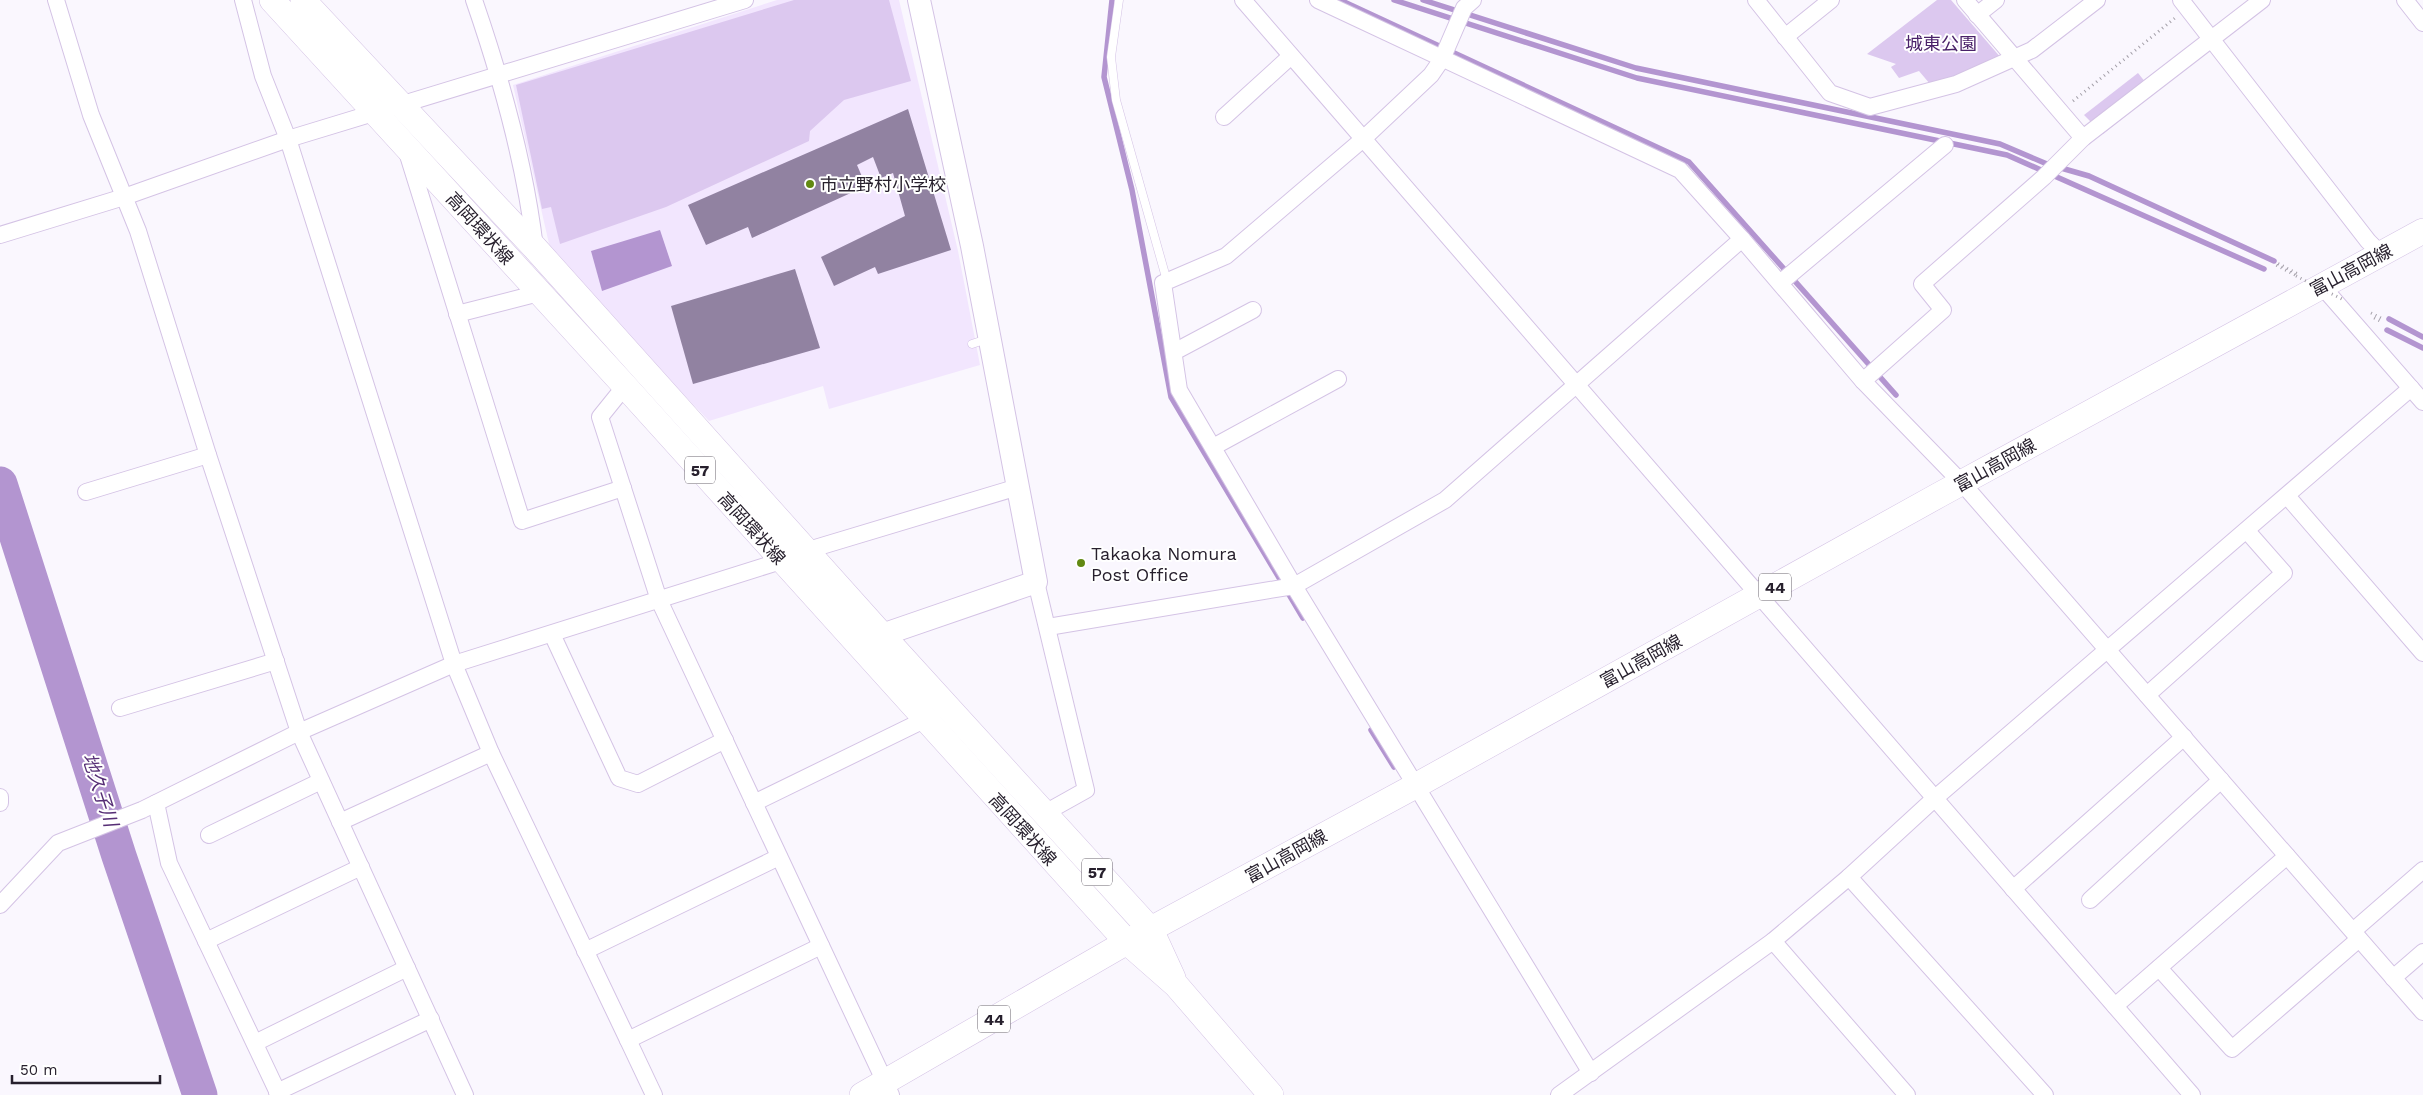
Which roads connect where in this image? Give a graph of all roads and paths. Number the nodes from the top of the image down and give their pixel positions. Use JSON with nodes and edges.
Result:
{"nodes":[{"id":1,"x":56,"y":0,"type":"edge"},
{"id":2,"x":243,"y":0,"type":"edge"},
{"id":3,"x":272,"y":0,"type":"edge"},
{"id":4,"x":303,"y":0,"type":"edge"},
{"id":5,"x":474,"y":0,"type":"edge"},
{"id":6,"x":745,"y":0,"type":"edge"},
{"id":7,"x":919,"y":0,"type":"edge"},
{"id":8,"x":1119,"y":0,"type":"edge"},
{"id":9,"x":1243,"y":0,"type":"edge"},
{"id":10,"x":1318,"y":0,"type":"edge"},
{"id":11,"x":1756,"y":0,"type":"edge"},
{"id":12,"x":1831,"y":0,"type":"edge"},
{"id":13,"x":1965,"y":0,"type":"edge"},
{"id":14,"x":1996,"y":0,"type":"edge"},
{"id":15,"x":2097,"y":0,"type":"edge"},
{"id":16,"x":2262,"y":0,"type":"edge"},
{"id":17,"x":2405,"y":0,"type":"edge"},
{"id":18,"x":1468,"y":4,"type":"edge"},
{"id":19,"x":2184,"y":4,"type":"edge"},
{"id":20,"x":709,"y":5,"type":"edge"},
{"id":21,"x":1977,"y":15,"type":"junction"},
{"id":22,"x":2423,"y":23,"type":"edge"},
{"id":23,"x":1785,"y":37,"type":"junction"},
{"id":24,"x":2211,"y":40,"type":"junction"},
{"id":25,"x":1445,"y":52,"type":"junction"},
{"id":26,"x":1290,"y":56,"type":"junction"},
{"id":27,"x":2014,"y":58,"type":"junction"},
{"id":28,"x":500,"y":74,"type":"junction"},
{"id":29,"x":398,"y":104,"type":"junction"},
{"id":30,"x":2061,"y":111,"type":"junction"},
{"id":31,"x":374,"y":112,"type":"junction"},
{"id":32,"x":1224,"y":117,"type":"dead end"},
{"id":33,"x":2083,"y":138,"type":"junction"},
{"id":34,"x":288,"y":139,"type":"junction"},
{"id":35,"x":1362,"y":140,"type":"junction"},
{"id":36,"x":1944,"y":145,"type":"dead end"},
{"id":37,"x":405,"y":146,"type":"junction"},
{"id":38,"x":124,"y":197,"type":"junction"},
{"id":39,"x":2423,"y":231,"type":"edge"},
{"id":40,"x":0,"y":235,"type":"edge"},
{"id":41,"x":1742,"y":239,"type":"junction"},
{"id":42,"x":535,"y":248,"type":"junction"},
{"id":43,"x":2381,"y":254,"type":"junction"},
{"id":44,"x":2312,"y":281,"type":"junction"},
{"id":45,"x":1166,"y":282,"type":"junction"},
{"id":46,"x":1780,"y":283,"type":"junction"},
{"id":47,"x":539,"y":293,"type":"junction"},
{"id":48,"x":2342,"y":299,"type":"dead end"},
{"id":49,"x":1253,"y":310,"type":"dead end"},
{"id":50,"x":457,"y":314,"type":"junction"},
{"id":51,"x":1174,"y":352,"type":"junction"},
{"id":52,"x":1870,"y":375,"type":"junction"},
{"id":53,"x":1338,"y":379,"type":"dead end"},
{"id":54,"x":1578,"y":385,"type":"junction"},
{"id":55,"x":625,"y":386,"type":"junction"},
{"id":56,"x":2411,"y":388,"type":"junction"},
{"id":57,"x":2423,"y":402,"type":"edge"},
{"id":58,"x":1214,"y":446,"type":"junction"},
{"id":59,"x":208,"y":455,"type":"junction"},
{"id":60,"x":1962,"y":483,"type":"junction"},
{"id":61,"x":623,"y":488,"type":"junction"},
{"id":62,"x":1018,"y":488,"type":"junction"},
{"id":63,"x":86,"y":492,"type":"dead end"},
{"id":64,"x":2287,"y":496,"type":"junction"},
{"id":65,"x":2247,"y":531,"type":"junction"},
{"id":66,"x":805,"y":551,"type":"junction"},
{"id":67,"x":781,"y":561,"type":"junction"},
{"id":68,"x":1036,"y":582,"type":"junction"},
{"id":69,"x":1288,"y":588,"type":"junction"},
{"id":70,"x":1759,"y":596,"type":"junction"},
{"id":71,"x":659,"y":600,"type":"junction"},
{"id":72,"x":1048,"y":627,"type":"junction"},
{"id":73,"x":552,"y":634,"type":"junction"},
{"id":74,"x":882,"y":635,"type":"junction"},
{"id":75,"x":2107,"y":650,"type":"junction"},
{"id":76,"x":2423,"y":653,"type":"edge"},
{"id":77,"x":865,"y":654,"type":"junction"},
{"id":78,"x":276,"y":661,"type":"junction"},
{"id":79,"x":454,"y":664,"type":"junction"},
{"id":80,"x":2147,"y":695,"type":"junction"},
{"id":81,"x":120,"y":708,"type":"dead end"},
{"id":82,"x":924,"y":720,"type":"junction"},
{"id":83,"x":299,"y":732,"type":"junction"},
{"id":84,"x":2184,"y":737,"type":"junction"},
{"id":85,"x":725,"y":740,"type":"junction"},
{"id":86,"x":491,"y":753,"type":"junction"},
{"id":87,"x":2221,"y":780,"type":"junction"},
{"id":88,"x":321,"y":781,"type":"junction"},
{"id":89,"x":1417,"y":785,"type":"junction"},
{"id":90,"x":0,"y":797,"type":"edge"},
{"id":91,"x":1934,"y":799,"type":"junction"},
{"id":92,"x":0,"y":803,"type":"edge"},
{"id":93,"x":754,"y":803,"type":"junction"},
{"id":94,"x":149,"y":806,"type":"junction"},
{"id":95,"x":1043,"y":814,"type":"junction"},
{"id":96,"x":340,"y":822,"type":"junction"},
{"id":97,"x":209,"y":835,"type":"dead end"},
{"id":98,"x":2287,"y":856,"type":"junction"},
{"id":99,"x":779,"y":857,"type":"junction"},
{"id":100,"x":361,"y":867,"type":"junction"},
{"id":101,"x":2423,"y":870,"type":"edge"},
{"id":102,"x":1849,"y":877,"type":"junction"},
{"id":103,"x":2013,"y":890,"type":"junction"},
{"id":104,"x":2090,"y":900,"type":"dead end"},
{"id":105,"x":1,"y":902,"type":"edge"},
{"id":106,"x":1151,"y":930,"type":"junction"},
{"id":107,"x":2356,"y":935,"type":"junction"},
{"id":108,"x":206,"y":941,"type":"junction"},
{"id":109,"x":1773,"y":941,"type":"junction"},
{"id":110,"x":1127,"y":942,"type":"junction"},
{"id":111,"x":821,"y":946,"type":"junction"},
{"id":112,"x":585,"y":951,"type":"junction"},
{"id":113,"x":2423,"y":952,"type":"edge"},
{"id":114,"x":407,"y":968,"type":"junction"},
{"id":115,"x":2159,"y":968,"type":"junction"},
{"id":116,"x":2393,"y":978,"type":"junction"},
{"id":117,"x":1176,"y":985,"type":"junction"},
{"id":118,"x":2115,"y":1006,"type":"junction"},
{"id":119,"x":2423,"y":1012,"type":"edge"},
{"id":120,"x":431,"y":1019,"type":"junction"},
{"id":121,"x":628,"y":1040,"type":"junction"},
{"id":122,"x":254,"y":1043,"type":"junction"},
{"id":123,"x":1591,"y":1073,"type":"junction"},
{"id":124,"x":888,"y":1089,"type":"edge"},
{"id":125,"x":278,"y":1094,"type":"edge"},
{"id":126,"x":466,"y":1095,"type":"edge"},
{"id":127,"x":654,"y":1095,"type":"edge"},
{"id":128,"x":862,"y":1095,"type":"edge"},
{"id":129,"x":1271,"y":1095,"type":"edge"},
{"id":130,"x":1559,"y":1095,"type":"edge"},
{"id":131,"x":1907,"y":1095,"type":"edge"},
{"id":132,"x":2045,"y":1095,"type":"edge"},
{"id":133,"x":2192,"y":1095,"type":"edge"}],
"edges":[{"from":1,"to":38,"type":"street"},
{"from":2,"to":34,"type":"street"},
{"from":3,"to":31,"type":"main road","name":"高岡環状線","number":"57"},
{"from":4,"to":29,"type":"main road","name":"高岡環状線","number":"57"},
{"from":5,"to":28,"type":"street"},
{"from":6,"to":20,"type":"street"},
{"from":7,"to":62,"type":"street"},
{"from":8,"to":45,"type":"lane"},
{"from":9,"to":26,"type":"street"},
{"from":10,"to":25,"type":"street"},
{"from":11,"to":23,"type":"street"},
{"from":12,"to":23,"type":"street"},
{"from":13,"to":21,"type":"street"},
{"from":14,"to":21,"type":"street"},
{"from":15,"to":27,"type":"street"},
{"from":16,"to":24,"type":"street"},
{"from":17,"to":22,"type":"street"},
{"from":18,"to":25,"type":"street"},
{"from":19,"to":24,"type":"street"},
{"from":19,"to":30,"type":"path"},
{"from":20,"to":28,"type":"street"},
{"from":21,"to":27,"type":"street"},
{"from":23,"to":27,"type":"street"},
{"from":24,"to":33,"type":"street"},
{"from":24,"to":43,"type":"street"},
{"from":25,"to":35,"type":"street"},
{"from":25,"to":41,"type":"street"},
{"from":26,"to":32,"type":"street"},
{"from":26,"to":35,"type":"street"},
{"from":27,"to":30,"type":"street"},
{"from":28,"to":29,"type":"street"},
{"from":28,"to":42,"type":"street"},
{"from":29,"to":31,"type":"street"},
{"from":29,"to":42,"type":"main road","name":"高岡環状線","number":"57"},
{"from":30,"to":33,"type":"street"},
{"from":31,"to":34,"type":"street"},
{"from":31,"to":37,"type":"main road","name":"高岡環状線","number":"57"},
{"from":33,"to":52,"type":"street"},
{"from":34,"to":38,"type":"street"},
{"from":34,"to":79,"type":"street"},
{"from":35,"to":45,"type":"street"},
{"from":35,"to":54,"type":"street"},
{"from":36,"to":46,"type":"street"},
{"from":37,"to":47,"type":"main road","name":"高岡環状線","number":"57"},
{"from":37,"to":50,"type":"street"},
{"from":38,"to":40,"type":"street"},
{"from":38,"to":59,"type":"street"},
{"from":39,"to":43,"type":"main road","name":"富山高岡線","number":"44"},
{"from":41,"to":46,"type":"street"},
{"from":41,"to":54,"type":"street"},
{"from":42,"to":66,"type":"main road","name":"高岡環状線","number":"57"},
{"from":43,"to":44,"type":"main road","name":"富山高岡線","number":"44"},
{"from":44,"to":48,"type":"path","bridge":true},
{"from":44,"to":56,"type":"street"},
{"from":44,"to":60,"type":"main road","name":"富山高岡線","number":"44"},
{"from":45,"to":51,"type":"street"},
{"from":46,"to":52,"type":"street"},
{"from":47,"to":50,"type":"street"},
{"from":47,"to":55,"type":"main road","name":"高岡環状線","number":"57"},
{"from":49,"to":51,"type":"street"},
{"from":50,"to":61,"type":"street"},
{"from":51,"to":58,"type":"street"},
{"from":52,"to":60,"type":"street"},
{"from":53,"to":58,"type":"street"},
{"from":54,"to":69,"type":"street"},
{"from":54,"to":70,"type":"street"},
{"from":55,"to":61,"type":"street"},
{"from":55,"to":67,"type":"main road","name":"高岡環状線","number":"57"},
{"from":56,"to":57,"type":"street"},
{"from":56,"to":64,"type":"street"},
{"from":58,"to":69,"type":"street"},
{"from":59,"to":63,"type":"street"},
{"from":59,"to":78,"type":"street"},
{"from":60,"to":70,"type":"main road","name":"富山高岡線","number":"44"},
{"from":60,"to":75,"type":"street"},
{"from":61,"to":71,"type":"street"},
{"from":62,"to":66,"type":"street"},
{"from":62,"to":68,"type":"street"},
{"from":64,"to":65,"type":"street"},
{"from":64,"to":76,"type":"street"},
{"from":65,"to":75,"type":"street"},
{"from":65,"to":80,"type":"street"},
{"from":66,"to":74,"type":"main road","name":"高岡環状線","number":"57"},
{"from":67,"to":71,"type":"street"},
{"from":67,"to":77,"type":"main road","name":"高岡環状線","number":"57"},
{"from":68,"to":72,"type":"street"},
{"from":68,"to":74,"type":"street"},
{"from":69,"to":72,"type":"street"},
{"from":69,"to":89,"type":"street"},
{"from":70,"to":89,"type":"main road","name":"富山高岡線","number":"44"},
{"from":70,"to":91,"type":"street"},
{"from":71,"to":73,"type":"street"},
{"from":71,"to":85,"type":"street"},
{"from":72,"to":95,"type":"street"},
{"from":73,"to":79,"type":"street"},
{"from":73,"to":85,"type":"street"},
{"from":74,"to":77,"type":"street"},
{"from":74,"to":95,"type":"main road","name":"高岡環状線","number":"57"},
{"from":75,"to":80,"type":"street"},
{"from":75,"to":91,"type":"street"},
{"from":77,"to":82,"type":"main road","name":"高岡環状線","number":"57"},
{"from":78,"to":81,"type":"street"},
{"from":78,"to":83,"type":"street"},
{"from":79,"to":83,"type":"street"},
{"from":79,"to":86,"type":"street"},
{"from":80,"to":84,"type":"street"},
{"from":82,"to":93,"type":"street"},
{"from":82,"to":110,"type":"main road","name":"高岡環状線","number":"57"},
{"from":83,"to":88,"type":"street"},
{"from":83,"to":94,"type":"street"},
{"from":84,"to":87,"type":"street"},
{"from":84,"to":103,"type":"street"},
{"from":85,"to":93,"type":"street"},
{"from":86,"to":96,"type":"street"},
{"from":86,"to":112,"type":"street"},
{"from":87,"to":98,"type":"street"},
{"from":87,"to":104,"type":"street"},
{"from":88,"to":96,"type":"street"},
{"from":88,"to":97,"type":"street"},
{"from":89,"to":106,"type":"main road","name":"富山高岡線","number":"44"},
{"from":89,"to":123,"type":"street"},
{"from":90,"to":92,"type":"street"},
{"from":91,"to":102,"type":"street"},
{"from":91,"to":103,"type":"street"},
{"from":93,"to":99,"type":"street"},
{"from":94,"to":105,"type":"street"},
{"from":94,"to":108,"type":"street"},
{"from":95,"to":106,"type":"main road","name":"高岡環状線","number":"57"},
{"from":96,"to":100,"type":"street"},
{"from":98,"to":107,"type":"street"},
{"from":98,"to":115,"type":"street"},
{"from":99,"to":111,"type":"street"},
{"from":99,"to":112,"type":"street"},
{"from":100,"to":108,"type":"street"},
{"from":100,"to":114,"type":"street"},
{"from":101,"to":107,"type":"street"},
{"from":102,"to":109,"type":"street"},
{"from":102,"to":132,"type":"street"},
{"from":103,"to":118,"type":"street"},
{"from":106,"to":110,"type":"main road","name":"富山高岡線","number":"44"},
{"from":106,"to":117,"type":"main road","name":"高岡環状線","number":"57"},
{"from":107,"to":115,"type":"street"},
{"from":107,"to":116,"type":"street"},
{"from":108,"to":122,"type":"street"},
{"from":109,"to":123,"type":"street"},
{"from":109,"to":131,"type":"street"},
{"from":110,"to":117,"type":"main road","name":"高岡環状線","number":"57"},
{"from":110,"to":124,"type":"main road","name":"富山高岡線","number":"44"},
{"from":111,"to":121,"type":"street"},
{"from":111,"to":124,"type":"street"},
{"from":112,"to":121,"type":"street"},
{"from":113,"to":116,"type":"street"},
{"from":114,"to":120,"type":"street"},
{"from":114,"to":122,"type":"street"},
{"from":115,"to":118,"type":"street"},
{"from":116,"to":119,"type":"street"},
{"from":117,"to":129,"type":"main road","name":"高岡環状線","number":"57"},
{"from":118,"to":133,"type":"street"},
{"from":120,"to":125,"type":"street"},
{"from":120,"to":126,"type":"street"},
{"from":121,"to":127,"type":"street"},
{"from":122,"to":125,"type":"street"},
{"from":123,"to":130,"type":"street"},
{"from":124,"to":128,"type":"main road","name":"富山高岡線","number":"44"}]}
